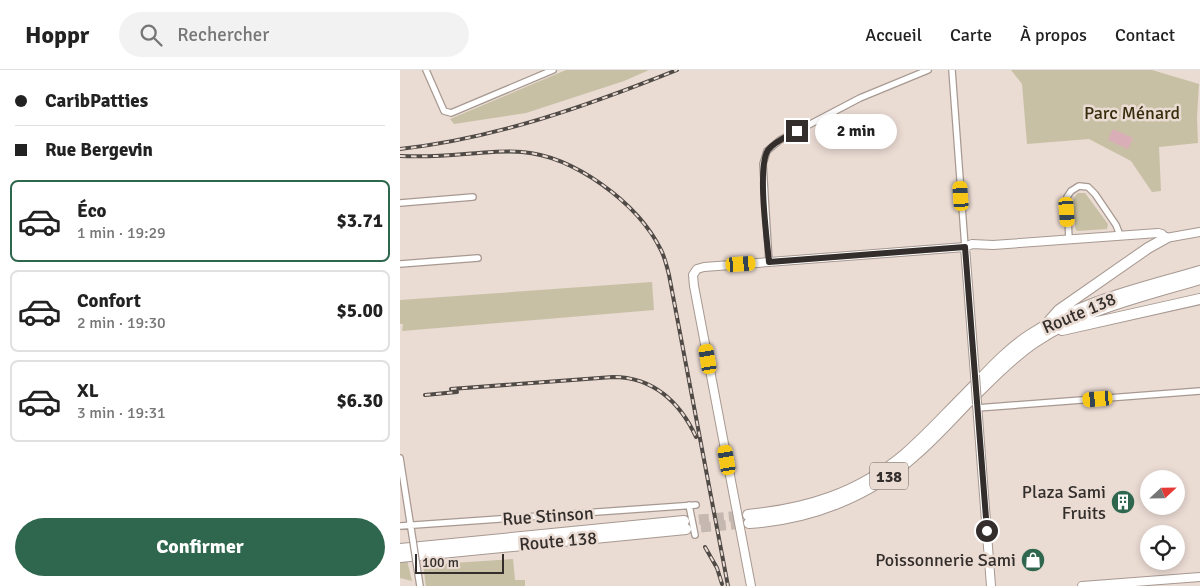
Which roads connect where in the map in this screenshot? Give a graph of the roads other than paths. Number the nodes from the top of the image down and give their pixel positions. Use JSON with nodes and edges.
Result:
{"nodes":[{"id":1,"x":426,"y":70,"type":"edge"},
{"id":2,"x":554,"y":70,"type":"edge"},
{"id":3,"x":928,"y":70,"type":"edge"},
{"id":4,"x":952,"y":70,"type":"edge"},
{"id":5,"x":474,"y":197,"type":"dead end"},
{"id":6,"x":400,"y":202,"type":"edge"},
{"id":7,"x":1200,"y":232,"type":"edge"},
{"id":8,"x":1120,"y":235,"type":"junction"},
{"id":9,"x":1166,"y":238,"type":"junction"},
{"id":10,"x":1069,"y":240,"type":"junction"},
{"id":11,"x":965,"y":247,"type":"junction"},
{"id":12,"x":478,"y":258,"type":"dead end"},
{"id":13,"x":769,"y":262,"type":"junction"},
{"id":14,"x":400,"y":264,"type":"edge"},
{"id":15,"x":1200,"y":270,"type":"edge"},
{"id":16,"x":1200,"y":279,"type":"edge"},
{"id":17,"x":1200,"y":299,"type":"edge"},
{"id":18,"x":1047,"y":330,"type":"junction"},
{"id":19,"x":1200,"y":391,"type":"edge"},
{"id":20,"x":977,"y":406,"type":"junction"},
{"id":21,"x":400,"y":458,"type":"edge"},
{"id":22,"x":748,"y":519,"type":"tunnel mouth"},
{"id":23,"x":400,"y":526,"type":"edge"},
{"id":24,"x":410,"y":526,"type":"junction"},
{"id":25,"x":695,"y":535,"type":"dead end"},
{"id":26,"x":400,"y":548,"type":"edge"},
{"id":27,"x":400,"y":556,"type":"edge"},
{"id":28,"x":1200,"y":577,"type":"edge"},
{"id":29,"x":420,"y":586,"type":"edge"},
{"id":30,"x":751,"y":586,"type":"edge"},
{"id":31,"x":991,"y":586,"type":"edge"},
{"id":32,"x":1082,"y":586,"type":"edge"}],
"edges":[{"from":1,"to":2,"type":"street"},
{"from":3,"to":13,"type":"street"},
{"from":4,"to":11,"type":"street"},
{"from":5,"to":6,"type":"street"},
{"from":7,"to":9,"type":"street"},
{"from":8,"to":9,"type":"street"},
{"from":8,"to":10,"type":"street"},
{"from":8,"to":10,"type":"street"},
{"from":9,"to":18,"type":"highway"},
{"from":10,"to":11,"type":"street"},
{"from":11,"to":13,"type":"street"},
{"from":11,"to":20,"type":"street","bridge":true},
{"from":12,"to":14,"type":"street"},
{"from":13,"to":30,"type":"street"},
{"from":15,"to":18,"type":"highway","name":"Route 138","number":"138"},
{"from":16,"to":18,"type":"highway","name":"Route 138","number":"138"},
{"from":17,"to":18,"type":"highway"},
{"from":18,"to":22,"type":"highway","name":"Route 138","number":"138"},
{"from":19,"to":20,"type":"street"},
{"from":20,"to":31,"type":"street"},
{"from":21,"to":24,"type":"street"},
{"from":23,"to":24,"type":"street","name":"Rue Stinson"},
{"from":24,"to":25,"type":"street","name":"Rue Stinson"},
{"from":24,"to":29,"type":"street","bridge":true},
{"from":26,"to":27,"type":"highway","name":"Route 138"},
{"from":28,"to":32,"type":"street"}]}
